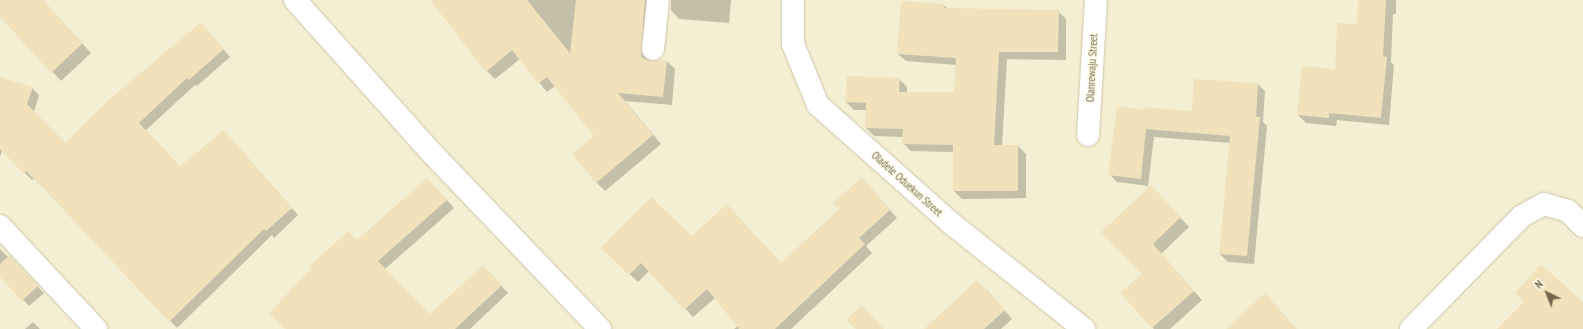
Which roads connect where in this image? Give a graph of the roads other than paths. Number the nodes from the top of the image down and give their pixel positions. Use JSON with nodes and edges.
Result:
{"nodes":[{"id":1,"x":295,"y":0,"type":"edge"},
{"id":2,"x":658,"y":0,"type":"edge"},
{"id":3,"x":793,"y":0,"type":"edge"},
{"id":4,"x":1096,"y":0,"type":"edge"},
{"id":5,"x":653,"y":49,"type":"dead end"},
{"id":6,"x":1088,"y":136,"type":"dead end"},
{"id":7,"x":0,"y":226,"type":"edge"},
{"id":8,"x":1583,"y":226,"type":"edge"},
{"id":9,"x":96,"y":329,"type":"edge"},
{"id":10,"x":600,"y":329,"type":"edge"},
{"id":11,"x":1084,"y":329,"type":"edge"},
{"id":12,"x":1411,"y":329,"type":"edge"}],
"edges":[{"from":1,"to":10,"type":"street"},
{"from":2,"to":5,"type":"street"},
{"from":3,"to":11,"type":"street","name":"Oladele Oduekun Street"},
{"from":4,"to":6,"type":"street","name":"Olanrewaju Street"},
{"from":7,"to":9,"type":"street"},
{"from":8,"to":12,"type":"street"}]}
